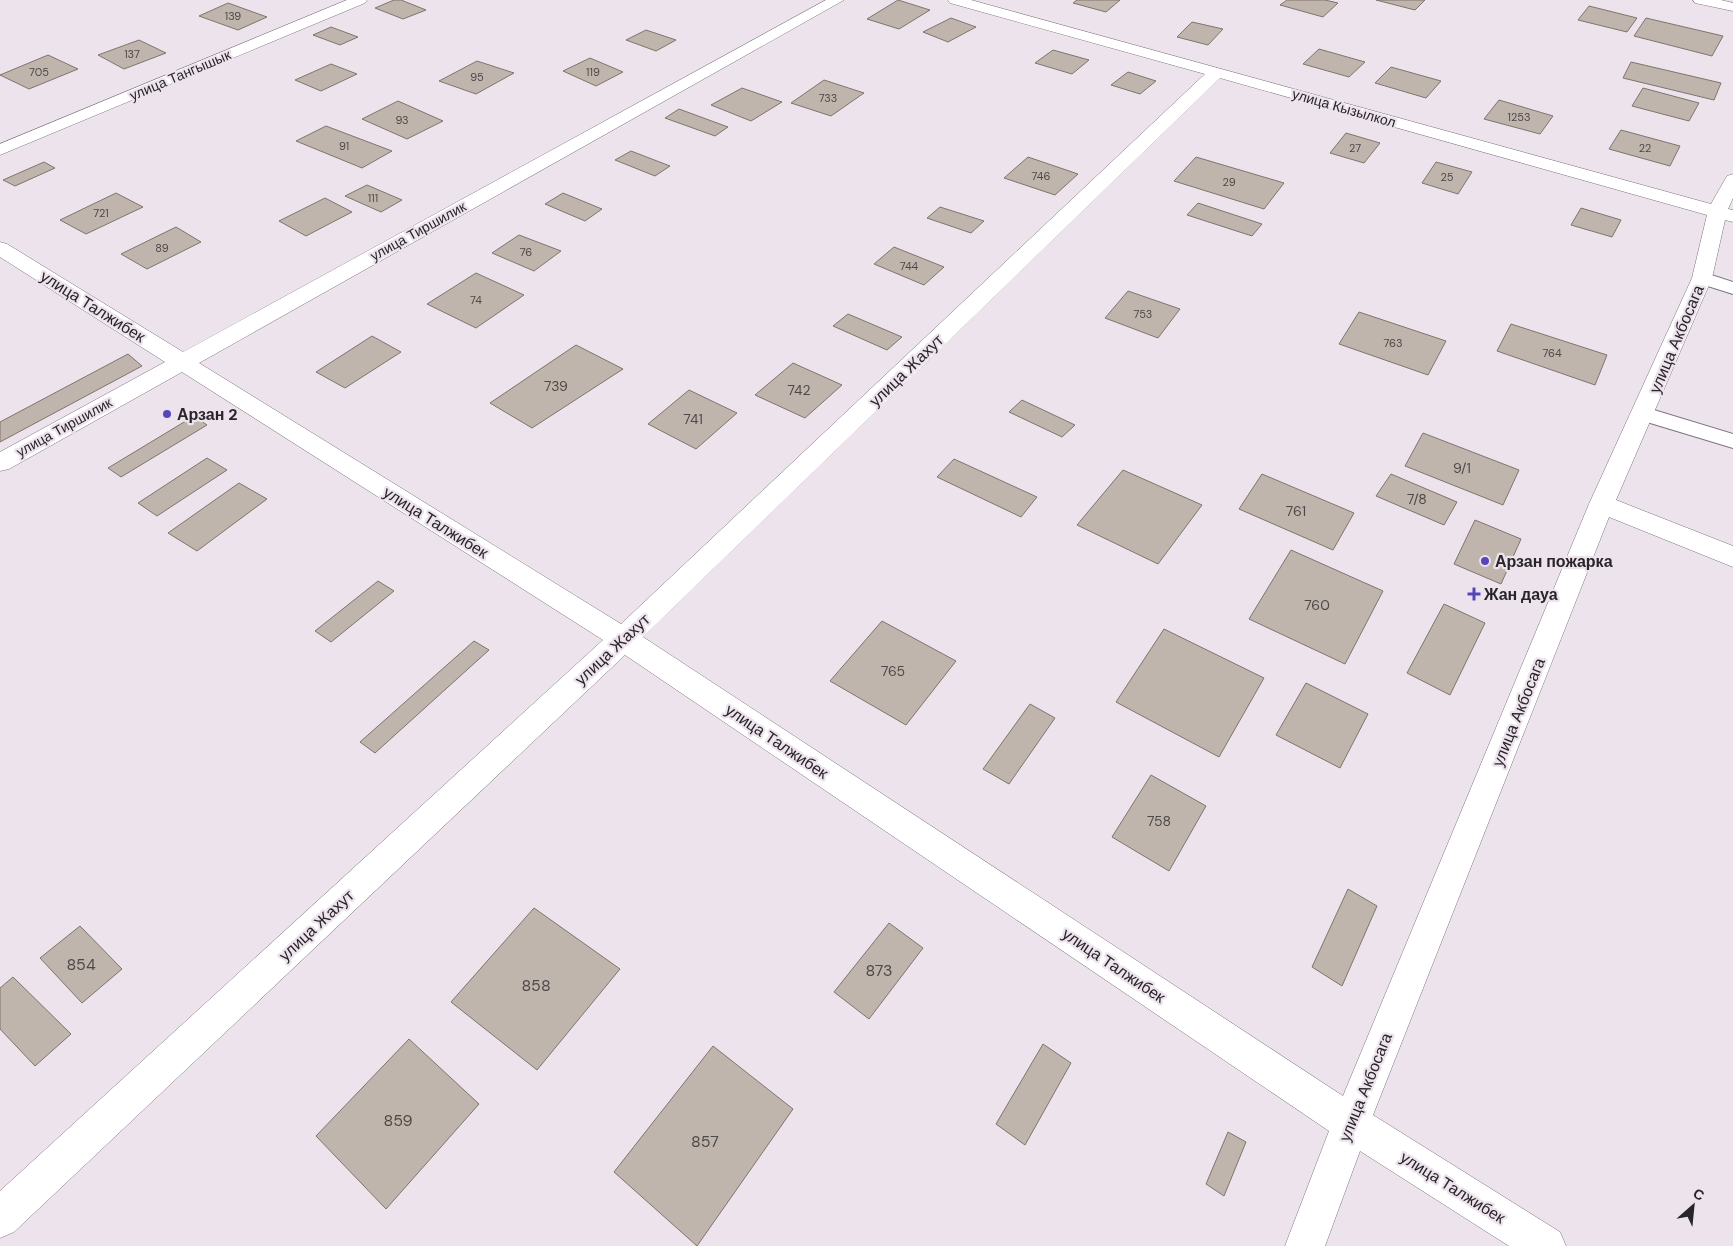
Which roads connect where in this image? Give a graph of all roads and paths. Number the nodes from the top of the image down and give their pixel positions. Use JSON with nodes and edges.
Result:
{"nodes":[{"id":1,"x":360,"y":0,"type":"edge"},
{"id":2,"x":836,"y":0,"type":"edge"},
{"id":3,"x":955,"y":0,"type":"edge"},
{"id":4,"x":1700,"y":0,"type":"edge"},
{"id":5,"x":1733,"y":7,"type":"edge"},
{"id":6,"x":1217,"y":72,"type":"junction"},
{"id":7,"x":0,"y":150,"type":"edge"},
{"id":8,"x":1733,"y":180,"type":"edge"},
{"id":9,"x":1725,"y":214,"type":"edge"},
{"id":10,"x":0,"y":248,"type":"edge"},
{"id":11,"x":1702,"y":278,"type":"junction"},
{"id":12,"x":1733,"y":288,"type":"edge"},
{"id":13,"x":182,"y":362,"type":"junction"},
{"id":14,"x":1644,"y":414,"type":"junction"},
{"id":15,"x":1733,"y":441,"type":"edge"},
{"id":16,"x":0,"y":462,"type":"edge"},
{"id":17,"x":1602,"y":504,"type":"junction"},
{"id":18,"x":1733,"y":557,"type":"edge"},
{"id":19,"x":623,"y":639,"type":"junction"},
{"id":20,"x":1351,"y":1123,"type":"junction"},
{"id":21,"x":0,"y":1218,"type":"edge"},
{"id":22,"x":1305,"y":1246,"type":"edge"},
{"id":23,"x":1546,"y":1246,"type":"edge"}],
"edges":[{"from":1,"to":7,"type":"street","name":"улица Тангышык"},
{"from":2,"to":13,"type":"street","name":"улица Тиршилик"},
{"from":3,"to":6,"type":"street","name":"улица Кызылкол"},
{"from":4,"to":5,"type":"street"},
{"from":6,"to":9,"type":"street","name":"улица Кызылкол"},
{"from":6,"to":19,"type":"street","name":"улица Жахут"},
{"from":8,"to":9,"type":"street","name":"улица Акбосага"},
{"from":9,"to":11,"type":"street","name":"улица Акбосага"},
{"from":10,"to":13,"type":"street","name":"улица Талжибек"},
{"from":11,"to":12,"type":"lane"},
{"from":11,"to":14,"type":"street","name":"улица Акбосага"},
{"from":13,"to":16,"type":"street","name":"улица Тиршилик"},
{"from":13,"to":19,"type":"street","name":"улица Талжибек"},
{"from":14,"to":15,"type":"lane"},
{"from":14,"to":17,"type":"street","name":"улица Акбосага"},
{"from":17,"to":18,"type":"street"},
{"from":17,"to":20,"type":"street","name":"улица Акбосага"},
{"from":19,"to":20,"type":"street","name":"улица Талжибек"},
{"from":19,"to":21,"type":"street","name":"улица Жахут"},
{"from":20,"to":22,"type":"street","name":"улица Акбосага"},
{"from":20,"to":23,"type":"street","name":"улица Талжибек"}]}
